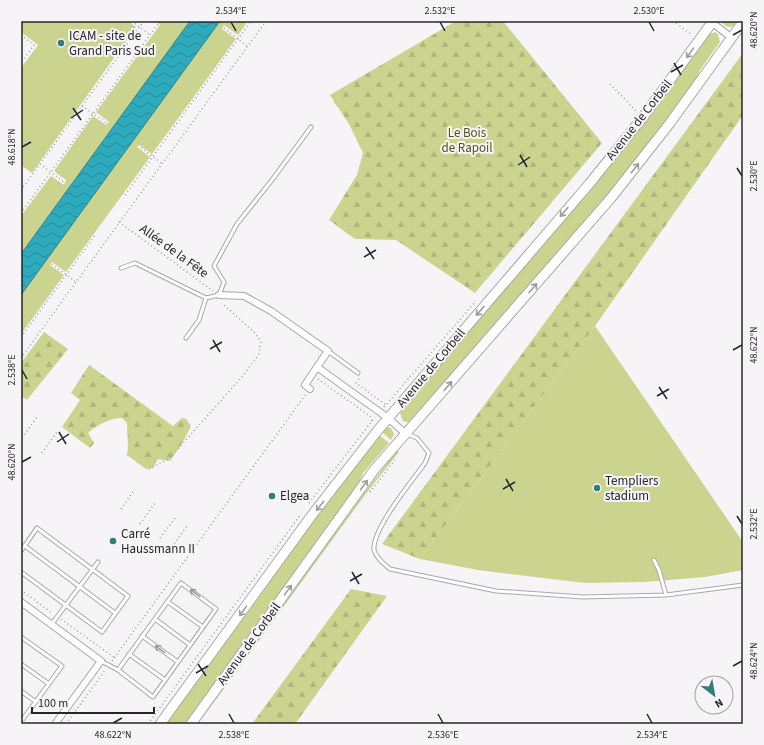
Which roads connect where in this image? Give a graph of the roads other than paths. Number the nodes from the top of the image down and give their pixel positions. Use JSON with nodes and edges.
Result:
{"nodes":[{"id":1,"x":712,"y":21,"type":"edge"},
{"id":2,"x":743,"y":22,"type":"edge"},
{"id":3,"x":732,"y":38,"type":"junction"},
{"id":4,"x":311,"y":127,"type":"dead end"},
{"id":5,"x":121,"y":268,"type":"dead end"},
{"id":6,"x":219,"y":295,"type":"junction"},
{"id":7,"x":206,"y":298,"type":"junction"},
{"id":8,"x":186,"y":338,"type":"dead end"},
{"id":9,"x":328,"y":351,"type":"junction"},
{"id":10,"x":317,"y":367,"type":"junction"},
{"id":11,"x":358,"y":373,"type":"road end"},
{"id":12,"x":310,"y":389,"type":"road end"},
{"id":13,"x":388,"y":418,"type":"junction"},
{"id":14,"x":406,"y":434,"type":"junction"},
{"id":15,"x":25,"y":546,"type":"junction"},
{"id":16,"x":21,"y":551,"type":"edge"},
{"id":17,"x":654,"y":560,"type":"dead end"},
{"id":18,"x":98,"y":562,"type":"dead end"},
{"id":19,"x":93,"y":569,"type":"junction"},
{"id":20,"x":21,"y":572,"type":"edge"},
{"id":21,"x":743,"y":585,"type":"edge"},
{"id":22,"x":79,"y":587,"type":"junction"},
{"id":23,"x":666,"y":595,"type":"junction"},
{"id":24,"x":21,"y":602,"type":"edge"},
{"id":25,"x":168,"y":602,"type":"junction"},
{"id":26,"x":66,"y":605,"type":"junction"},
{"id":27,"x":115,"y":613,"type":"junction"},
{"id":28,"x":155,"y":619,"type":"junction"},
{"id":29,"x":51,"y":625,"type":"junction"},
{"id":30,"x":203,"y":627,"type":"junction"},
{"id":31,"x":142,"y":636,"type":"junction"},
{"id":32,"x":21,"y":637,"type":"edge"},
{"id":33,"x":190,"y":645,"type":"junction"},
{"id":34,"x":129,"y":654,"type":"junction"},
{"id":35,"x":101,"y":661,"type":"junction"},
{"id":36,"x":178,"y":662,"type":"junction"},
{"id":37,"x":21,"y":664,"type":"edge"},
{"id":38,"x":118,"y":670,"type":"junction"},
{"id":39,"x":165,"y":680,"type":"junction"},
{"id":40,"x":49,"y":684,"type":"junction"},
{"id":41,"x":21,"y":692,"type":"edge"},
{"id":42,"x":36,"y":702,"type":"junction"},
{"id":43,"x":21,"y":718,"type":"edge"},
{"id":44,"x":55,"y":724,"type":"edge"},
{"id":45,"x":160,"y":724,"type":"edge"},
{"id":46,"x":191,"y":724,"type":"edge"}],
"edges":[{"from":1,"to":3,"type":"street"},
{"from":1,"to":13,"type":"main road","name":"Avenue de Corbeil","one_way":true},
{"from":2,"to":3,"type":"main road","name":"Avenue de Corbeil"},
{"from":14,"to":3,"type":"main road","name":"Avenue de Corbeil","one_way":true},
{"from":4,"to":6,"type":"lane"},
{"from":5,"to":7,"type":"lane"},
{"from":6,"to":7,"type":"lane"},
{"from":6,"to":9,"type":"street"},
{"from":7,"to":8,"type":"lane"},
{"from":9,"to":10,"type":"street"},
{"from":9,"to":11,"type":"lane"},
{"from":10,"to":12,"type":"street"},
{"from":10,"to":13,"type":"street"},
{"from":13,"to":14,"type":"street"},
{"from":13,"to":45,"type":"main road","name":"Avenue de Corbeil","one_way":true},
{"from":14,"to":23,"type":"lane"},
{"from":46,"to":14,"type":"main road","name":"Avenue de Corbeil","one_way":true},
{"from":15,"to":16,"type":"lane"},
{"from":15,"to":19,"type":"lane"},
{"from":15,"to":22,"type":"lane"},
{"from":17,"to":23,"type":"lane"},
{"from":18,"to":19,"type":"lane"},
{"from":19,"to":22,"type":"lane"},
{"from":19,"to":27,"type":"lane"},
{"from":20,"to":26,"type":"lane"},
{"from":21,"to":23,"type":"lane"},
{"from":22,"to":26,"type":"lane"},
{"from":22,"to":27,"type":"lane"},
{"from":24,"to":29,"type":"street"},
{"from":25,"to":28,"type":"lane"},
{"from":25,"to":30,"type":"lane"},
{"from":30,"to":25,"type":"lane","one_way":true},
{"from":26,"to":27,"type":"lane"},
{"from":26,"to":29,"type":"lane"},
{"from":28,"to":31,"type":"lane"},
{"from":28,"to":33,"type":"lane"},
{"from":29,"to":35,"type":"street"},
{"from":30,"to":33,"type":"lane"},
{"from":31,"to":34,"type":"lane"},
{"from":36,"to":31,"type":"lane","one_way":true},
{"from":32,"to":40,"type":"lane"},
{"from":33,"to":36,"type":"lane"},
{"from":34,"to":38,"type":"lane"},
{"from":34,"to":39,"type":"lane"},
{"from":35,"to":38,"type":"lane"},
{"from":35,"to":44,"type":"street"},
{"from":36,"to":39,"type":"lane"},
{"from":37,"to":40,"type":"lane"},
{"from":38,"to":39,"type":"lane"},
{"from":40,"to":42,"type":"lane"},
{"from":41,"to":42,"type":"lane"},
{"from":42,"to":43,"type":"lane"}]}
